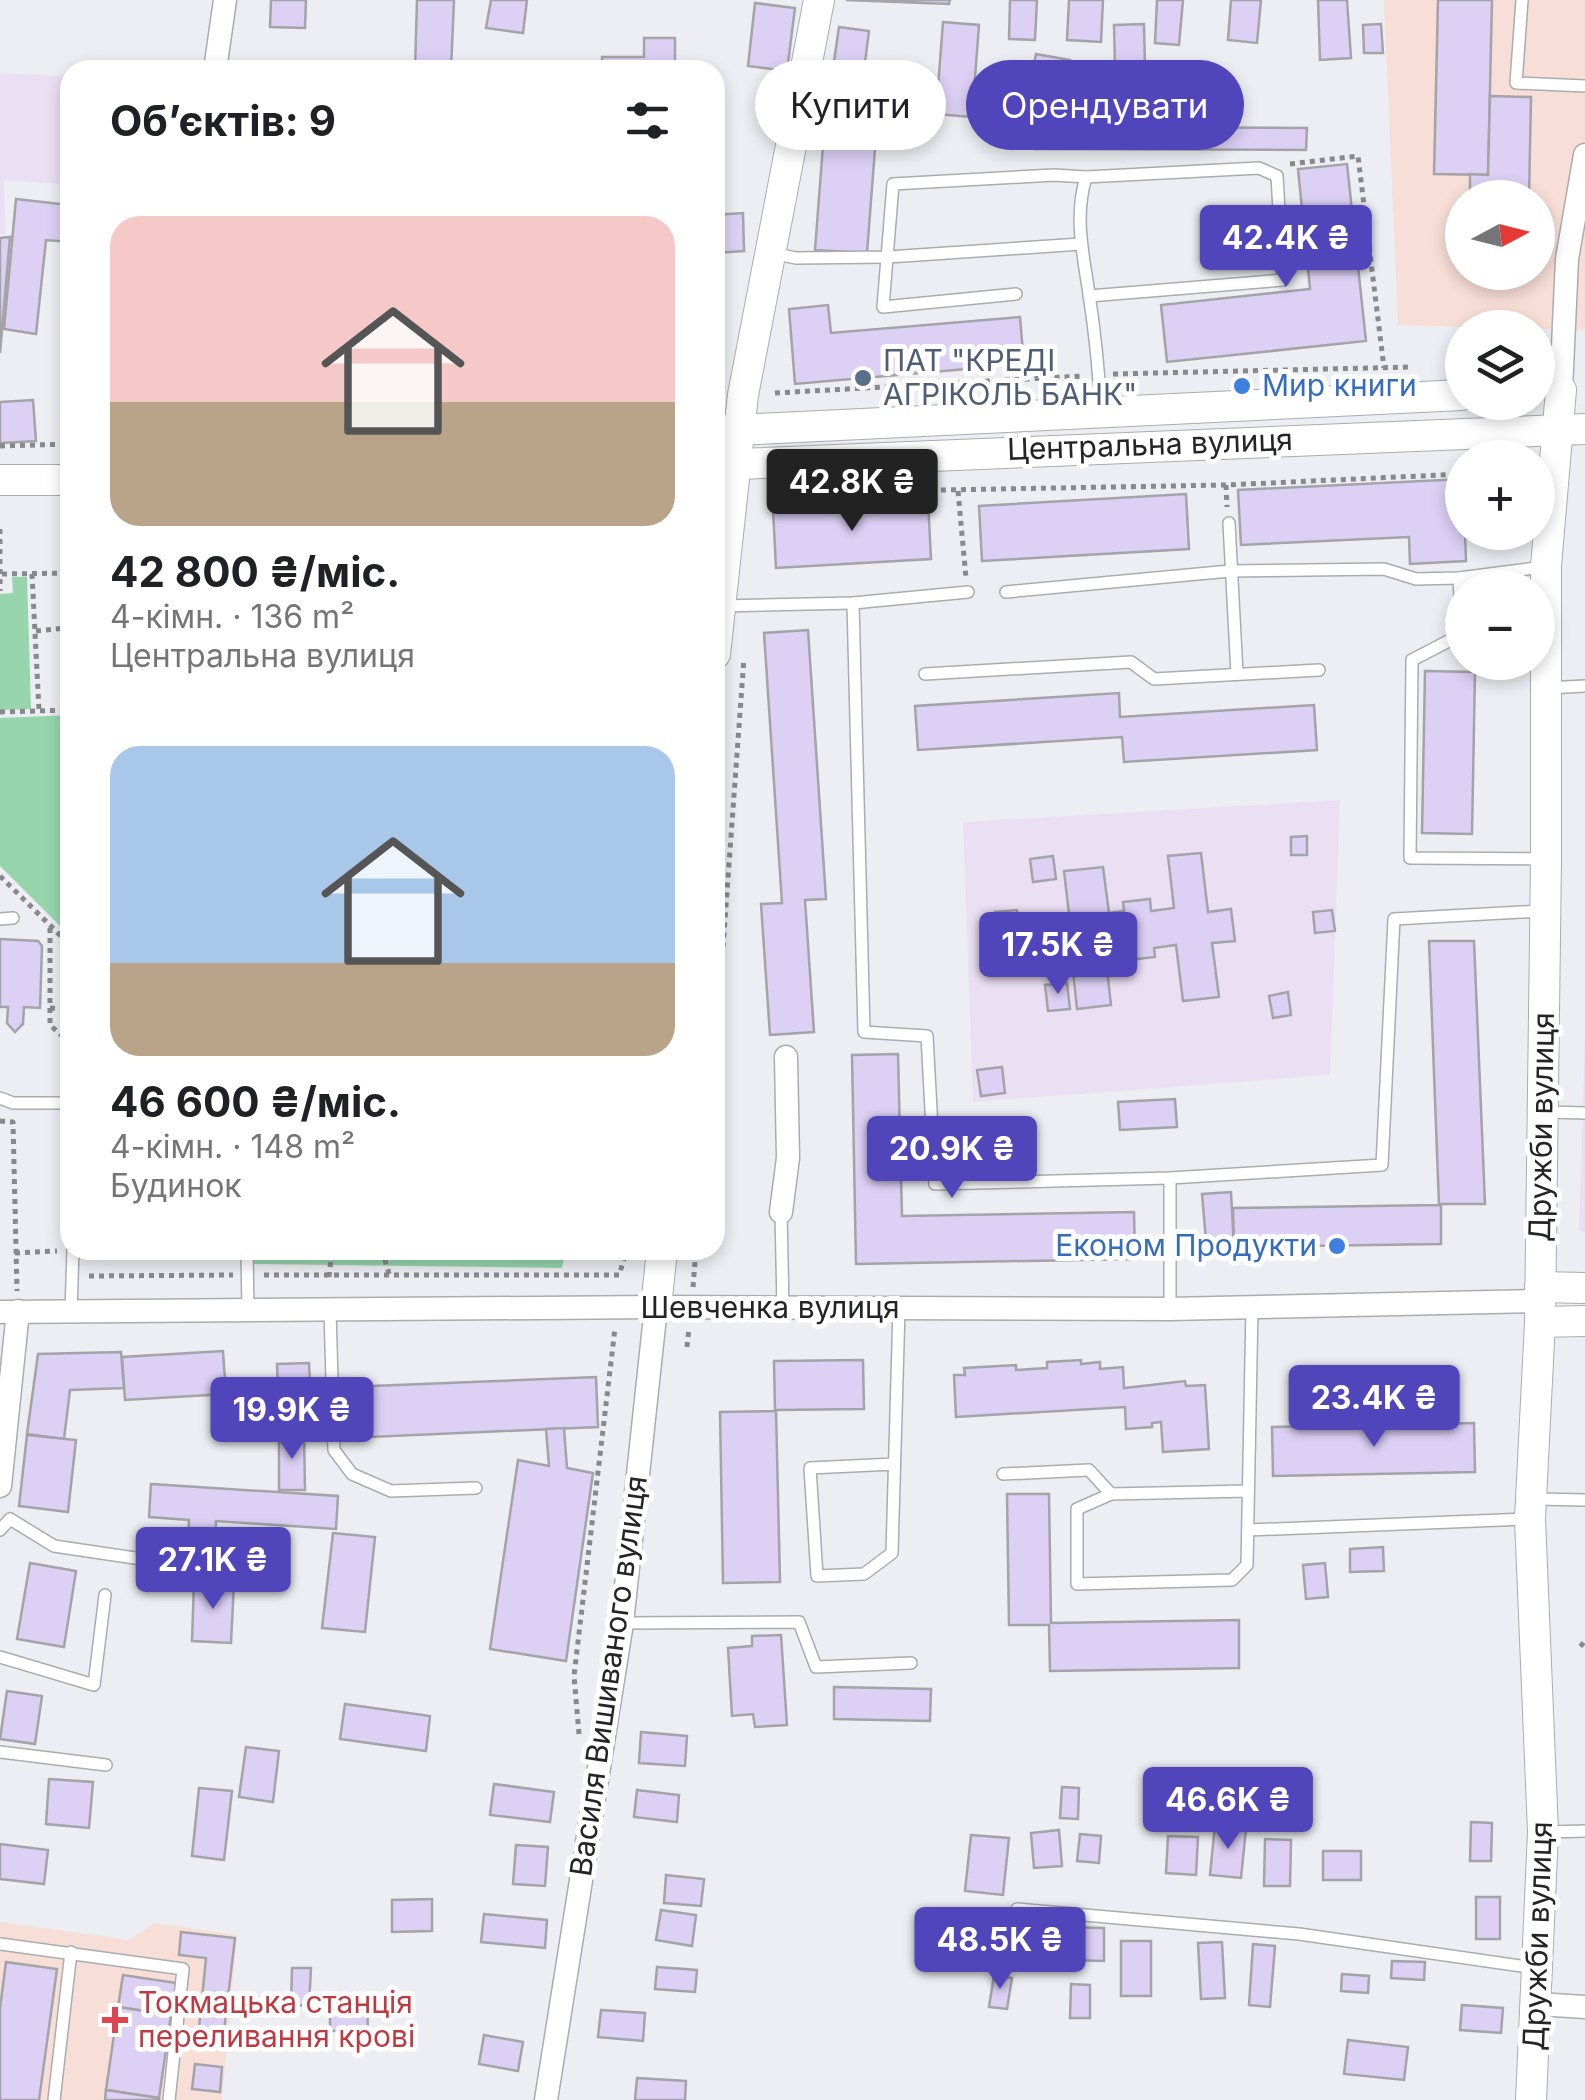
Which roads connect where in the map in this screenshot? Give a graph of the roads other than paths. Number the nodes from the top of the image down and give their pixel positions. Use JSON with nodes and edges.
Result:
{"nodes":[{"id":1,"x":225,"y":0,"type":"edge"},
{"id":2,"x":819,"y":0,"type":"edge"},
{"id":3,"x":1522,"y":0,"type":"edge"},
{"id":4,"x":216,"y":60,"type":"edge"},
{"id":5,"x":1585,"y":86,"type":"edge"},
{"id":6,"x":1585,"y":155,"type":"edge"},
{"id":7,"x":1086,"y":177,"type":"junction"},
{"id":8,"x":1080,"y":244,"type":"junction"},
{"id":9,"x":769,"y":252,"type":"junction"},
{"id":10,"x":888,"y":257,"type":"junction"},
{"id":11,"x":1016,"y":294,"type":"dead end"},
{"id":12,"x":1090,"y":296,"type":"junction"},
{"id":13,"x":1561,"y":390,"type":"edge"},
{"id":14,"x":1445,"y":395,"type":"edge"},
{"id":15,"x":1101,"y":412,"type":"junction"},
{"id":16,"x":1571,"y":429,"type":"edge"},
{"id":17,"x":727,"y":430,"type":"edge"},
{"id":18,"x":725,"y":464,"type":"edge"},
{"id":19,"x":725,"y":477,"type":"edge"},
{"id":20,"x":0,"y":480,"type":"edge"},
{"id":21,"x":60,"y":480,"type":"edge"},
{"id":22,"x":1229,"y":522,"type":"dead end"},
{"id":23,"x":1546,"y":566,"type":"junction"},
{"id":24,"x":1517,"y":570,"type":"edge"},
{"id":25,"x":1230,"y":571,"type":"junction"},
{"id":26,"x":1445,"y":578,"type":"edge"},
{"id":27,"x":968,"y":592,"type":"road end"},
{"id":28,"x":1006,"y":592,"type":"dead end"},
{"id":29,"x":853,"y":603,"type":"junction"},
{"id":30,"x":735,"y":606,"type":"junction"},
{"id":31,"x":725,"y":630,"type":"edge"},
{"id":32,"x":1445,"y":642,"type":"edge"},
{"id":33,"x":1319,"y":670,"type":"dead end"},
{"id":34,"x":925,"y":674,"type":"dead end"},
{"id":35,"x":1237,"y":674,"type":"junction"},
{"id":36,"x":1585,"y":686,"type":"edge"},
{"id":37,"x":1546,"y":688,"type":"junction"},
{"id":38,"x":1546,"y":860,"type":"junction"},
{"id":39,"x":1546,"y":911,"type":"junction"},
{"id":40,"x":786,"y":1057,"type":"dead end"},
{"id":41,"x":0,"y":1098,"type":"edge"},
{"id":42,"x":60,"y":1103,"type":"edge"},
{"id":43,"x":1542,"y":1112,"type":"junction"},
{"id":44,"x":1585,"y":1113,"type":"edge"},
{"id":45,"x":1170,"y":1178,"type":"junction"},
{"id":46,"x":781,"y":1212,"type":"joint"},
{"id":47,"x":72,"y":1260,"type":"edge"},
{"id":48,"x":247,"y":1260,"type":"edge"},
{"id":49,"x":661,"y":1260,"type":"edge"},
{"id":50,"x":1585,"y":1288,"type":"edge"},
{"id":51,"x":1540,"y":1303,"type":"junction"},
{"id":52,"x":656,"y":1307,"type":"junction"},
{"id":53,"x":1252,"y":1307,"type":"junction"},
{"id":54,"x":783,"y":1308,"type":"junction"},
{"id":55,"x":898,"y":1309,"type":"junction"},
{"id":56,"x":1170,"y":1309,"type":"junction"},
{"id":57,"x":9,"y":1311,"type":"edge"},
{"id":58,"x":330,"y":1311,"type":"junction"},
{"id":59,"x":71,"y":1312,"type":"junction"},
{"id":60,"x":248,"y":1312,"type":"junction"},
{"id":61,"x":1585,"y":1321,"type":"edge"},
{"id":62,"x":894,"y":1464,"type":"junction"},
{"id":63,"x":1003,"y":1474,"type":"dead end"},
{"id":64,"x":0,"y":1479,"type":"edge"},
{"id":65,"x":476,"y":1488,"type":"dead end"},
{"id":66,"x":1248,"y":1491,"type":"junction"},
{"id":67,"x":1111,"y":1494,"type":"junction"},
{"id":68,"x":1585,"y":1500,"type":"edge"},
{"id":69,"x":1530,"y":1509,"type":"junction"},
{"id":70,"x":0,"y":1530,"type":"edge"},
{"id":71,"x":1248,"y":1530,"type":"junction"},
{"id":72,"x":155,"y":1561,"type":"dead end"},
{"id":73,"x":105,"y":1594,"type":"dead end"},
{"id":74,"x":622,"y":1623,"type":"junction"},
{"id":75,"x":0,"y":1657,"type":"edge"},
{"id":76,"x":911,"y":1663,"type":"dead end"},
{"id":77,"x":0,"y":1752,"type":"edge"},
{"id":78,"x":106,"y":1765,"type":"dead end"},
{"id":79,"x":1543,"y":1832,"type":"junction"},
{"id":80,"x":1585,"y":1832,"type":"edge"},
{"id":81,"x":1018,"y":1909,"type":"dead end"},
{"id":82,"x":0,"y":1944,"type":"edge"},
{"id":83,"x":71,"y":1952,"type":"junction"},
{"id":84,"x":1539,"y":1969,"type":"junction"},
{"id":85,"x":1538,"y":2004,"type":"junction"},
{"id":86,"x":1585,"y":2007,"type":"edge"},
{"id":87,"x":54,"y":2100,"type":"edge"},
{"id":88,"x":170,"y":2100,"type":"edge"},
{"id":89,"x":546,"y":2100,"type":"edge"},
{"id":90,"x":1532,"y":2100,"type":"edge"}],
"edges":[{"from":1,"to":4,"type":"street"},
{"from":2,"to":9,"type":"street"},
{"from":3,"to":5,"type":"lane"},
{"from":6,"to":13,"type":"street","name":"Дружби вулиця"},
{"from":7,"to":8,"type":"lane"},
{"from":7,"to":10,"type":"lane"},
{"from":7,"to":12,"type":"lane"},
{"from":8,"to":10,"type":"lane"},
{"from":8,"to":12,"type":"lane"},
{"from":9,"to":10,"type":"lane"},
{"from":9,"to":17,"type":"street"},
{"from":10,"to":11,"type":"lane"},
{"from":12,"to":15,"type":"lane"},
{"from":13,"to":16,"type":"street","name":"Дружби вулиця"},
{"from":14,"to":15,"type":"street","name":"Центральна вулиця"},
{"from":15,"to":17,"type":"street","name":"Центральна вулиця"},
{"from":16,"to":18,"type":"street","name":"Центральна вулиця"},
{"from":16,"to":23,"type":"street","name":"Дружби вулиця"},
{"from":19,"to":30,"type":"street"},
{"from":20,"to":21,"type":"street"},
{"from":22,"to":25,"type":"lane"},
{"from":23,"to":24,"type":"lane"},
{"from":23,"to":37,"type":"street","name":"Дружби вулиця"},
{"from":25,"to":26,"type":"lane"},
{"from":25,"to":28,"type":"lane"},
{"from":25,"to":35,"type":"lane"},
{"from":27,"to":29,"type":"lane"},
{"from":29,"to":30,"type":"lane"},
{"from":29,"to":45,"type":"lane"},
{"from":30,"to":31,"type":"street"},
{"from":32,"to":38,"type":"lane"},
{"from":33,"to":35,"type":"lane"},
{"from":34,"to":35,"type":"lane"},
{"from":36,"to":37,"type":"lane"},
{"from":37,"to":38,"type":"street","name":"Дружби вулиця"},
{"from":38,"to":39,"type":"street","name":"Дружби вулиця"},
{"from":39,"to":43,"type":"street","name":"Дружби вулиця"},
{"from":39,"to":45,"type":"lane"},
{"from":40,"to":46,"type":"street"},
{"from":41,"to":42,"type":"lane"},
{"from":43,"to":44,"type":"lane"},
{"from":43,"to":51,"type":"street","name":"Дружби вулиця"},
{"from":45,"to":56,"type":"lane"},
{"from":46,"to":54,"type":"lane"},
{"from":47,"to":59,"type":"lane"},
{"from":48,"to":60,"type":"lane"},
{"from":49,"to":52,"type":"street","name":"Василя Вишиваного вулиця"},
{"from":50,"to":51,"type":"street","name":"Шевченка вулиця"},
{"from":51,"to":53,"type":"street","name":"Шевченка вулиця"},
{"from":51,"to":61,"type":"street","name":"Шевченка вулиця"},
{"from":51,"to":69,"type":"street","name":"Дружби вулиця"},
{"from":52,"to":54,"type":"street","name":"Шевченка вулиця"},
{"from":52,"to":58,"type":"street","name":"Шевченка вулиця"},
{"from":52,"to":74,"type":"street","name":"Василя Вишиваного вулиця"},
{"from":53,"to":56,"type":"street","name":"Шевченка вулиця"},
{"from":53,"to":66,"type":"lane"},
{"from":54,"to":55,"type":"street","name":"Шевченка вулиця"},
{"from":55,"to":56,"type":"street","name":"Шевченка вулиця"},
{"from":55,"to":62,"type":"lane"},
{"from":57,"to":59,"type":"street","name":"Шевченка вулиця"},
{"from":57,"to":64,"type":"street"},
{"from":58,"to":60,"type":"street","name":"Шевченка вулиця"},
{"from":58,"to":65,"type":"lane"},
{"from":59,"to":60,"type":"street","name":"Шевченка вулиця"},
{"from":62,"to":62,"type":"lane"},
{"from":63,"to":67,"type":"lane"},
{"from":66,"to":67,"type":"lane"},
{"from":66,"to":71,"type":"lane"},
{"from":67,"to":71,"type":"lane"},
{"from":68,"to":69,"type":"lane"},
{"from":69,"to":71,"type":"lane"},
{"from":69,"to":79,"type":"street","name":"Дружби вулиця"},
{"from":70,"to":72,"type":"lane"},
{"from":73,"to":75,"type":"lane"},
{"from":74,"to":76,"type":"lane"},
{"from":74,"to":89,"type":"street","name":"Василя Вишиваного вулиця"},
{"from":77,"to":78,"type":"lane"},
{"from":79,"to":80,"type":"lane"},
{"from":79,"to":84,"type":"street","name":"Дружби вулиця"},
{"from":81,"to":84,"type":"lane"},
{"from":82,"to":83,"type":"lane"},
{"from":83,"to":87,"type":"lane"},
{"from":83,"to":88,"type":"lane"},
{"from":84,"to":85,"type":"street","name":"Дружби вулиця"},
{"from":85,"to":86,"type":"street"},
{"from":85,"to":90,"type":"street","name":"Дружби вулиця"}]}
